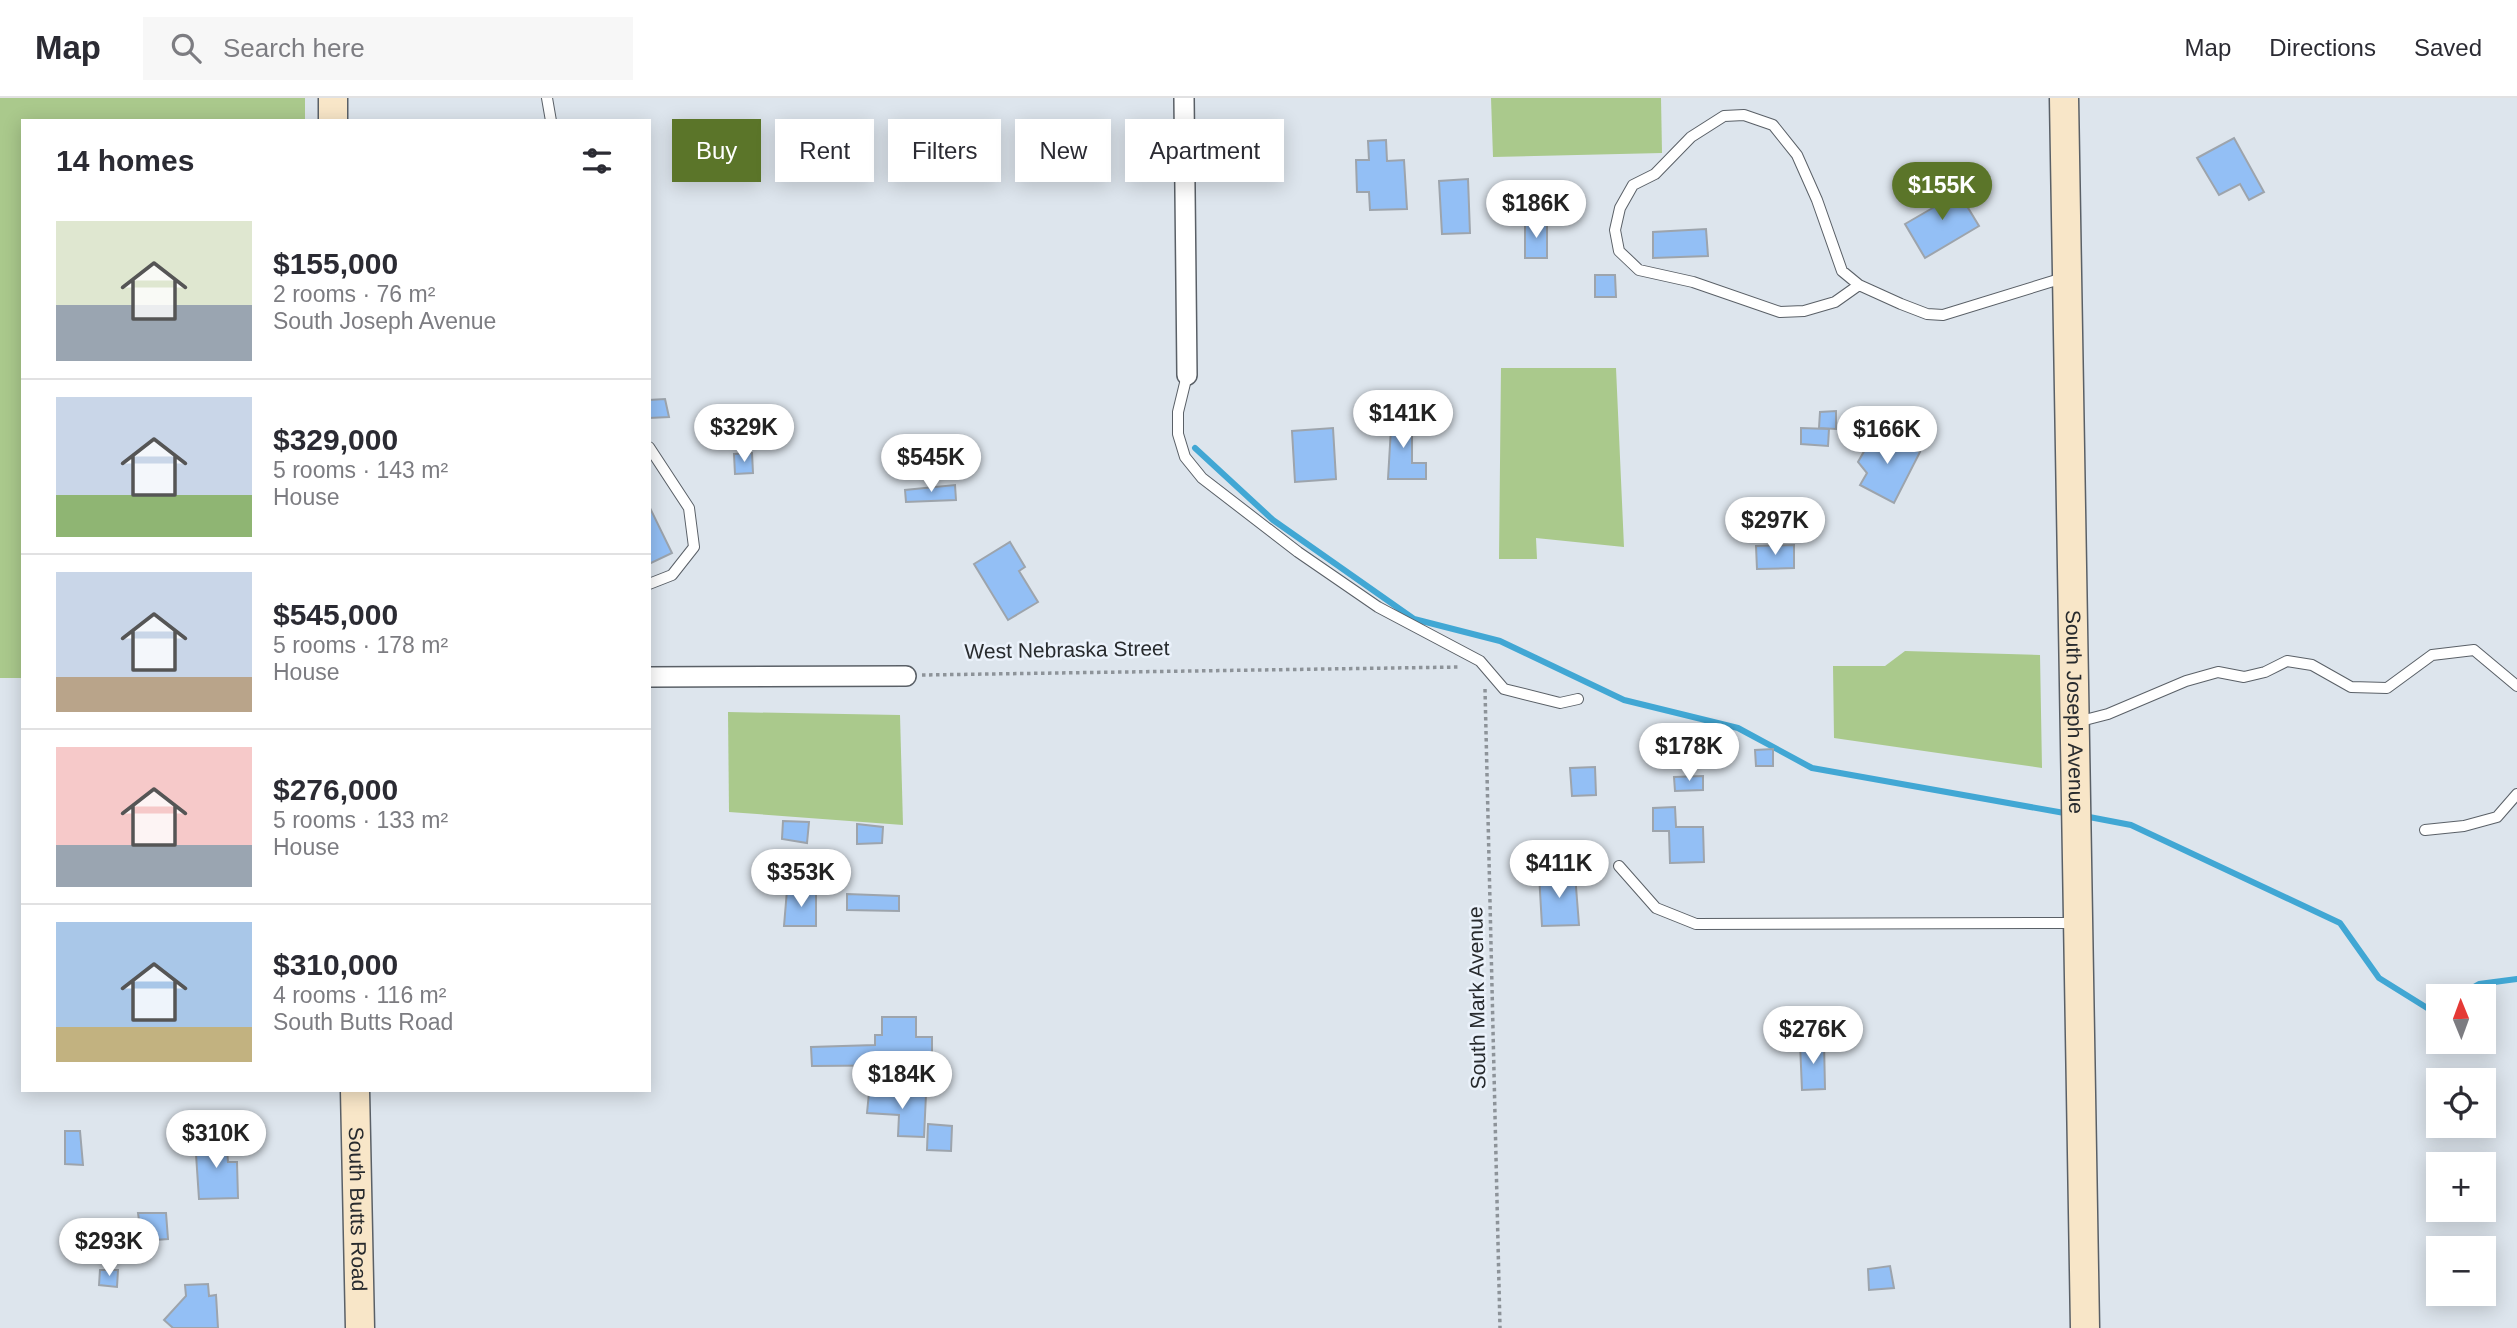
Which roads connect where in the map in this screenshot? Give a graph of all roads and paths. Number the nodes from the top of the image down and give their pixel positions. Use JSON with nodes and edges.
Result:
{"nodes":[{"id":1,"x":333,"y":98,"type":"edge"},
{"id":2,"x":547,"y":98,"type":"edge"},
{"id":3,"x":1184,"y":98,"type":"edge"},
{"id":4,"x":2064,"y":98,"type":"edge"},
{"id":5,"x":333,"y":119,"type":"edge"},
{"id":6,"x":551,"y":119,"type":"edge"},
{"id":7,"x":2067,"y":277,"type":"junction"},
{"id":8,"x":1860,"y":285,"type":"junction"},
{"id":9,"x":1187,"y":374,"type":"joint"},
{"id":10,"x":651,"y":450,"type":"edge"},
{"id":11,"x":651,"y":583,"type":"edge"},
{"id":12,"x":1485,"y":667,"type":"junction"},
{"id":13,"x":906,"y":676,"type":"joint"},
{"id":14,"x":651,"y":677,"type":"edge"},
{"id":15,"x":2517,"y":686,"type":"edge"},
{"id":16,"x":1578,"y":699,"type":"dead end"},
{"id":17,"x":2073,"y":723,"type":"junction"},
{"id":18,"x":2517,"y":794,"type":"edge"},
{"id":19,"x":2425,"y":830,"type":"dead end"},
{"id":20,"x":1619,"y":866,"type":"dead end"},
{"id":21,"x":2077,"y":923,"type":"junction"},
{"id":22,"x":355,"y":1092,"type":"edge"},
{"id":23,"x":360,"y":1328,"type":"edge"},
{"id":24,"x":1500,"y":1328,"type":"edge"},
{"id":25,"x":2081,"y":1328,"type":"edge"}],
"edges":[{"from":1,"to":5,"type":"main road"},
{"from":2,"to":6,"type":"lane"},
{"from":3,"to":9,"type":"street"},
{"from":4,"to":7,"type":"main road","name":"South Joseph Avenue"},
{"from":7,"to":8,"type":"lane"},
{"from":7,"to":17,"type":"main road","name":"South Joseph Avenue"},
{"from":8,"to":8,"type":"lane"},
{"from":9,"to":12,"type":"lane"},
{"from":10,"to":11,"type":"lane"},
{"from":12,"to":13,"type":"path","name":"West Nebraska Street"},
{"from":12,"to":16,"type":"lane"},
{"from":12,"to":24,"type":"path","name":"South Mark Avenue"},
{"from":13,"to":14,"type":"street"},
{"from":15,"to":17,"type":"lane"},
{"from":17,"to":21,"type":"main road","name":"South Joseph Avenue"},
{"from":18,"to":19,"type":"lane"},
{"from":20,"to":21,"type":"lane"},
{"from":21,"to":25,"type":"main road","name":"South Joseph Avenue"},
{"from":22,"to":23,"type":"main road","name":"South Butts Road"}]}
